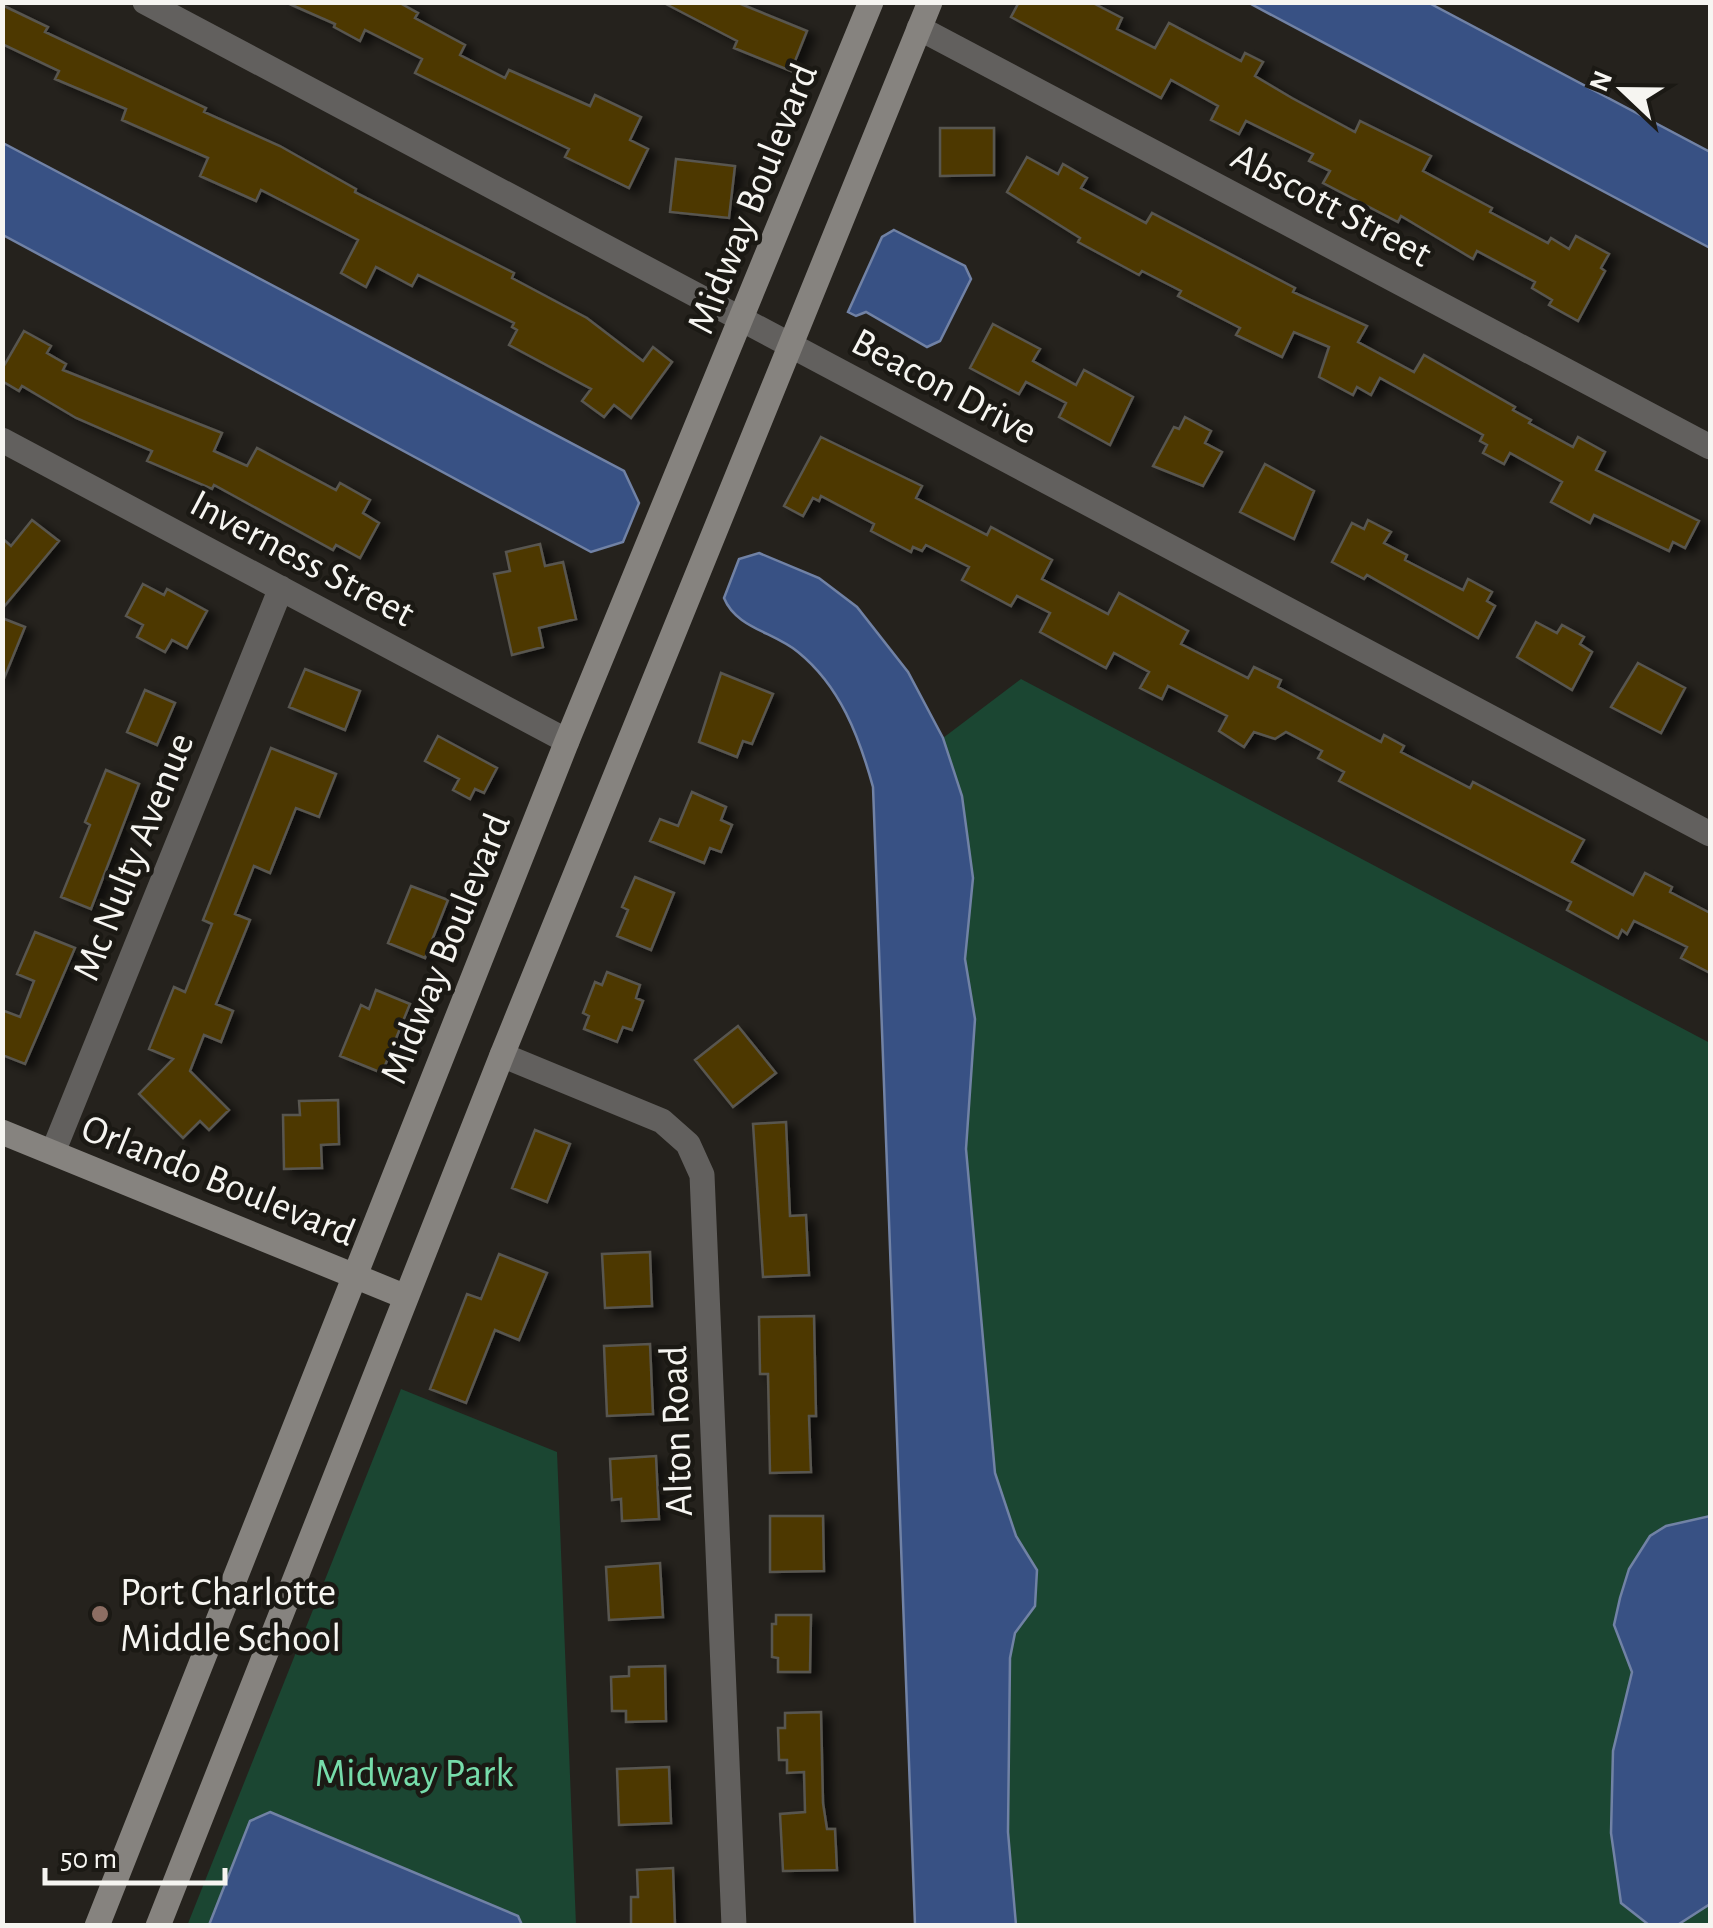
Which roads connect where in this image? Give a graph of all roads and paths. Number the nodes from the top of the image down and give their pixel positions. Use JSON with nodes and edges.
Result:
{"nodes":[{"id":1,"x":145,"y":2,"type":"edge"},
{"id":2,"x":872,"y":2,"type":"edge"},
{"id":3,"x":930,"y":2,"type":"edge"},
{"id":4,"x":919,"y":28,"type":"junction"},
{"id":5,"x":742,"y":319,"type":"junction"},
{"id":6,"x":789,"y":344,"type":"junction"},
{"id":7,"x":2,"y":440,"type":"edge"},
{"id":8,"x":1710,"y":447,"type":"edge"},
{"id":9,"x":282,"y":588,"type":"junction"},
{"id":10,"x":567,"y":742,"type":"junction"},
{"id":11,"x":1710,"y":834,"type":"edge"},
{"id":12,"x":502,"y":1055,"type":"junction"},
{"id":13,"x":2,"y":1132,"type":"edge"},
{"id":14,"x":53,"y":1152,"type":"junction"},
{"id":15,"x":354,"y":1275,"type":"junction"},
{"id":16,"x":406,"y":1297,"type":"junction"},
{"id":17,"x":97,"y":1926,"type":"edge"},
{"id":18,"x":158,"y":1926,"type":"edge"},
{"id":19,"x":734,"y":1926,"type":"edge"}],
"edges":[{"from":1,"to":5,"type":"street","name":"Beacon Drive"},
{"from":2,"to":5,"type":"street","name":"Midway Boulevard"},
{"from":3,"to":4,"type":"street"},
{"from":4,"to":6,"type":"street"},
{"from":4,"to":8,"type":"street","name":"Abscott Street"},
{"from":5,"to":6,"type":"street","name":"Beacon Drive"},
{"from":5,"to":10,"type":"street","name":"Midway Boulevard"},
{"from":6,"to":11,"type":"street","name":"Beacon Drive"},
{"from":6,"to":12,"type":"street"},
{"from":7,"to":9,"type":"street","name":"Inverness Street"},
{"from":9,"to":10,"type":"street","name":"Inverness Street"},
{"from":9,"to":14,"type":"street","name":"Mc Nulty Avenue"},
{"from":10,"to":15,"type":"street","name":"Midway Boulevard"},
{"from":12,"to":16,"type":"street"},
{"from":12,"to":19,"type":"street","name":"Alton Road"},
{"from":13,"to":14,"type":"street","name":"Orlando Boulevard"},
{"from":14,"to":15,"type":"street","name":"Orlando Boulevard"},
{"from":15,"to":16,"type":"street","name":"Orlando Boulevard"},
{"from":15,"to":17,"type":"street","name":"Midway Boulevard"},
{"from":16,"to":18,"type":"street"}]}
